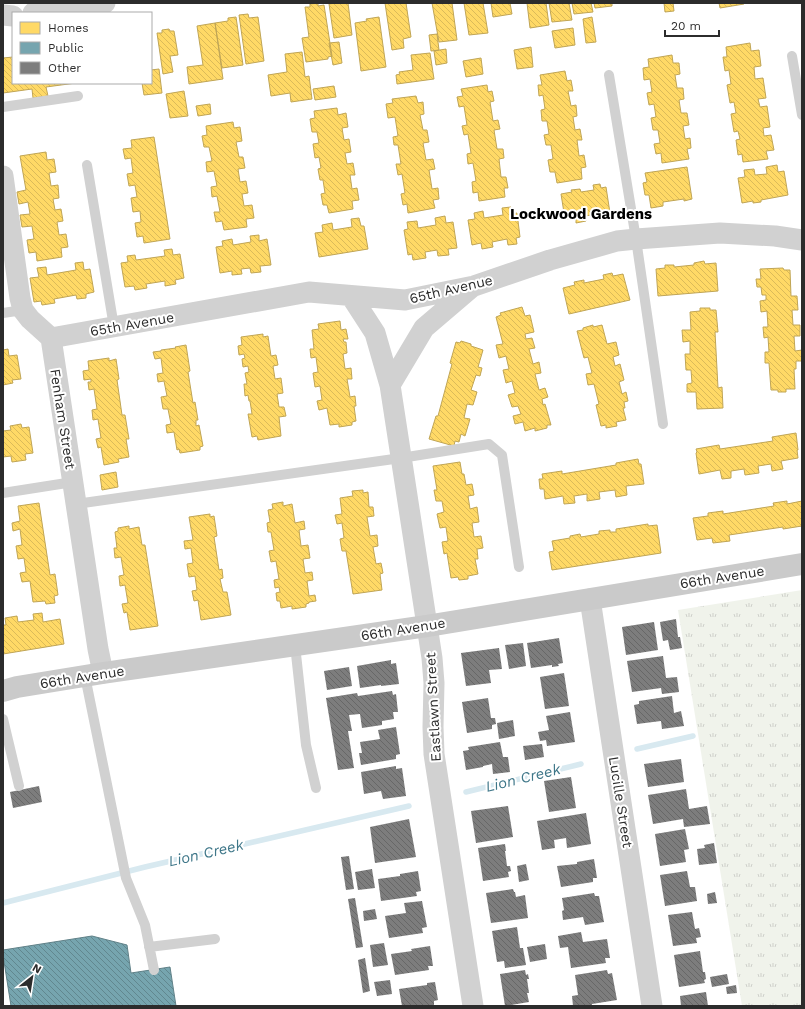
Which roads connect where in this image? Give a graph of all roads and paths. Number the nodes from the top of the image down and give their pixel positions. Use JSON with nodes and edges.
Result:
{"nodes":[{"id":1,"x":105,"y":3,"type":"edge"},
{"id":2,"x":40,"y":12,"type":"edge"},
{"id":3,"x":792,"y":56,"type":"dead end"},
{"id":4,"x":609,"y":75,"type":"dead end"},
{"id":5,"x":78,"y":96,"type":"dead end"},
{"id":6,"x":3,"y":107,"type":"edge"},
{"id":7,"x":802,"y":115,"type":"edge"},
{"id":8,"x":87,"y":165,"type":"dead end"},
{"id":9,"x":3,"y":176,"type":"edge"},
{"id":10,"x":636,"y":238,"type":"junction"},
{"id":11,"x":802,"y":240,"type":"edge"},
{"id":12,"x":474,"y":286,"type":"junction"},
{"id":13,"x":351,"y":296,"type":"junction"},
{"id":14,"x":13,"y":311,"type":"edge"},
{"id":15,"x":114,"y":327,"type":"junction"},
{"id":16,"x":51,"y":338,"type":"junction"},
{"id":17,"x":390,"y":385,"type":"junction"},
{"id":18,"x":664,"y":424,"type":"dead end"},
{"id":19,"x":401,"y":458,"type":"junction"},
{"id":20,"x":73,"y":482,"type":"junction"},
{"id":21,"x":3,"y":493,"type":"edge"},
{"id":22,"x":76,"y":504,"type":"junction"},
{"id":23,"x":802,"y":564,"type":"edge"},
{"id":24,"x":519,"y":567,"type":"dead end"},
{"id":25,"x":590,"y":599,"type":"junction"},
{"id":26,"x":427,"y":626,"type":"junction"},
{"id":27,"x":295,"y":645,"type":"junction"},
{"id":28,"x":94,"y":674,"type":"junction"},
{"id":29,"x":3,"y":691,"type":"edge"},
{"id":30,"x":3,"y":719,"type":"edge"},
{"id":31,"x":19,"y":786,"type":"dead end"},
{"id":32,"x":316,"y":788,"type":"dead end"},
{"id":33,"x":214,"y":939,"type":"dead end"},
{"id":34,"x":149,"y":947,"type":"junction"},
{"id":35,"x":154,"y":970,"type":"dead end"},
{"id":36,"x":473,"y":1006,"type":"edge"},
{"id":37,"x":652,"y":1006,"type":"edge"}],
"edges":[{"from":1,"to":2,"type":"street"},
{"from":3,"to":7,"type":"lane"},
{"from":4,"to":10,"type":"lane"},
{"from":5,"to":6,"type":"lane"},
{"from":8,"to":15,"type":"lane"},
{"from":9,"to":14,"type":"street"},
{"from":10,"to":11,"type":"street","name":"65th Avenue"},
{"from":10,"to":12,"type":"street","name":"65th Avenue"},
{"from":10,"to":18,"type":"lane"},
{"from":12,"to":13,"type":"street","name":"65th Avenue"},
{"from":12,"to":17,"type":"street"},
{"from":13,"to":15,"type":"street","name":"65th Avenue"},
{"from":13,"to":17,"type":"street","name":"Eastlawn Street"},
{"from":14,"to":16,"type":"street"},
{"from":15,"to":16,"type":"street","name":"65th Avenue"},
{"from":16,"to":20,"type":"street","name":"Fenham Street"},
{"from":17,"to":19,"type":"street","name":"Eastlawn Street"},
{"from":19,"to":22,"type":"lane"},
{"from":19,"to":24,"type":"lane"},
{"from":19,"to":26,"type":"street","name":"Eastlawn Street"},
{"from":20,"to":21,"type":"lane"},
{"from":20,"to":22,"type":"street","name":"Fenham Street"},
{"from":22,"to":28,"type":"street","name":"Fenham Street"},
{"from":23,"to":25,"type":"street","name":"66th Avenue"},
{"from":25,"to":26,"type":"street","name":"66th Avenue"},
{"from":25,"to":37,"type":"street","name":"Lucille Street"},
{"from":26,"to":27,"type":"street","name":"66th Avenue"},
{"from":26,"to":36,"type":"street","name":"Eastlawn Street"},
{"from":27,"to":28,"type":"street","name":"66th Avenue"},
{"from":27,"to":32,"type":"lane"},
{"from":28,"to":29,"type":"street","name":"66th Avenue"},
{"from":28,"to":34,"type":"lane"},
{"from":30,"to":31,"type":"lane"},
{"from":33,"to":34,"type":"lane"},
{"from":34,"to":35,"type":"lane"}]}
